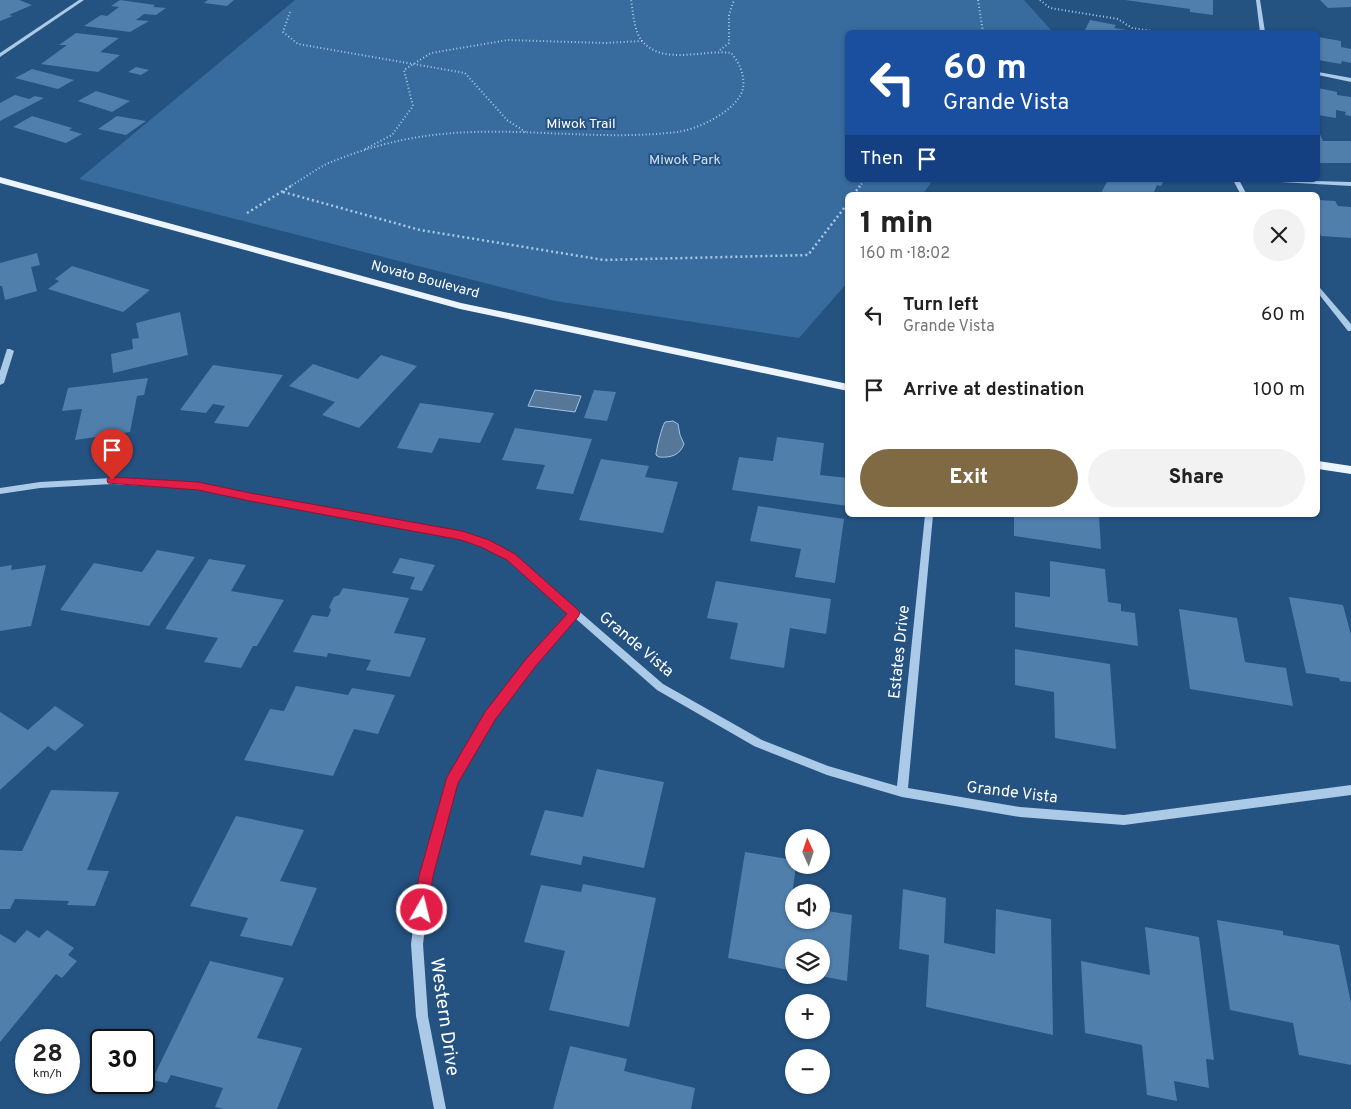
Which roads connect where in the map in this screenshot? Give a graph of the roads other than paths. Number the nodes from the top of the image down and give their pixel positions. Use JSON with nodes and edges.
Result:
{"nodes":[{"id":1,"x":82,"y":0,"type":"edge"},
{"id":2,"x":1258,"y":0,"type":"edge"},
{"id":3,"x":1263,"y":30,"type":"edge"},
{"id":4,"x":0,"y":55,"type":"edge"},
{"id":5,"x":1320,"y":74,"type":"edge"},
{"id":6,"x":1351,"y":80,"type":"edge"},
{"id":7,"x":0,"y":180,"type":"edge"},
{"id":8,"x":1316,"y":182,"type":"edge"},
{"id":9,"x":1351,"y":184,"type":"edge"},
{"id":10,"x":1320,"y":291,"type":"edge"},
{"id":11,"x":1348,"y":321,"type":"edge"},
{"id":12,"x":1351,"y":329,"type":"edge"},
{"id":13,"x":10,"y":351,"type":"dead end"},
{"id":14,"x":0,"y":383,"type":"edge"},
{"id":15,"x":845,"y":387,"type":"edge"},
{"id":16,"x":1320,"y":465,"type":"edge"},
{"id":17,"x":1351,"y":470,"type":"edge"},
{"id":18,"x":0,"y":491,"type":"edge"},
{"id":19,"x":929,"y":517,"type":"edge"},
{"id":20,"x":574,"y":613,"type":"junction"},
{"id":21,"x":1351,"y":790,"type":"edge"},
{"id":22,"x":902,"y":792,"type":"junction"},
{"id":23,"x":440,"y":1109,"type":"edge"}],
"edges":[{"from":1,"to":4,"type":"street"},
{"from":2,"to":3,"type":"street"},
{"from":5,"to":6,"type":"street"},
{"from":7,"to":15,"type":"main road","name":"Novato Boulevard"},
{"from":8,"to":9,"type":"street"},
{"from":10,"to":11,"type":"street"},
{"from":11,"to":12,"type":"street"},
{"from":13,"to":14,"type":"street"},
{"from":16,"to":17,"type":"main road"},
{"from":18,"to":20,"type":"street","name":"Grande Vista"},
{"from":19,"to":22,"type":"street","name":"Estates Drive"},
{"from":20,"to":22,"type":"street","name":"Grande Vista"},
{"from":20,"to":23,"type":"street","name":"Western Drive"},
{"from":21,"to":22,"type":"street","name":"Grande Vista"}]}
